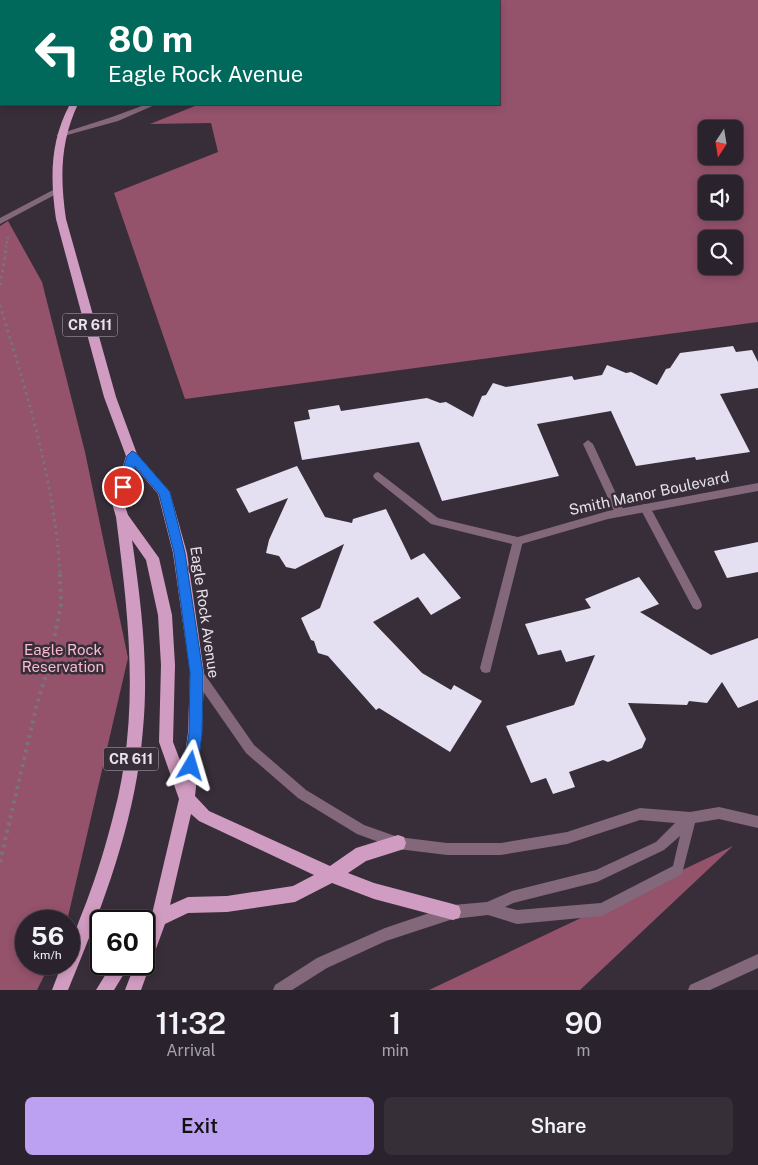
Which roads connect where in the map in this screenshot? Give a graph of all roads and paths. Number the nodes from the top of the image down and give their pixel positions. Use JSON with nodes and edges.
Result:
{"nodes":[{"id":1,"x":73,"y":105,"type":"edge"},
{"id":2,"x":151,"y":105,"type":"edge"},
{"id":3,"x":60,"y":135,"type":"junction"},
{"id":4,"x":56,"y":192,"type":"junction"},
{"id":5,"x":0,"y":221,"type":"edge"},
{"id":6,"x":8,"y":233,"type":"dead end"},
{"id":7,"x":0,"y":285,"type":"edge"},
{"id":8,"x":0,"y":305,"type":"edge"},
{"id":9,"x":588,"y":444,"type":"dead end"},
{"id":10,"x":132,"y":456,"type":"junction"},
{"id":11,"x":378,"y":476,"type":"dead end"},
{"id":12,"x":758,"y":486,"type":"edge"},
{"id":13,"x":645,"y":508,"type":"junction"},
{"id":14,"x":620,"y":513,"type":"junction"},
{"id":15,"x":122,"y":517,"type":"junction"},
{"id":16,"x":518,"y":541,"type":"junction"},
{"id":17,"x":697,"y":605,"type":"dead end"},
{"id":18,"x":486,"y":668,"type":"dead end"},
{"id":19,"x":197,"y":673,"type":"junction"},
{"id":20,"x":187,"y":799,"type":"junction"},
{"id":21,"x":690,"y":818,"type":"junction"},
{"id":22,"x":758,"y":822,"type":"edge"},
{"id":23,"x":398,"y":843,"type":"junction"},
{"id":24,"x":0,"y":862,"type":"edge"},
{"id":25,"x":331,"y":875,"type":"junction"},
{"id":26,"x":488,"y":908,"type":"junction"},
{"id":27,"x":453,"y":912,"type":"junction"},
{"id":28,"x":159,"y":918,"type":"junction"},
{"id":29,"x":155,"y":923,"type":"edge"},
{"id":30,"x":155,"y":929,"type":"edge"},
{"id":31,"x":758,"y":961,"type":"edge"},
{"id":32,"x":114,"y":975,"type":"edge"},
{"id":33,"x":138,"y":975,"type":"edge"},
{"id":34,"x":60,"y":990,"type":"edge"},
{"id":35,"x":104,"y":990,"type":"edge"},
{"id":36,"x":133,"y":990,"type":"edge"},
{"id":37,"x":280,"y":990,"type":"edge"},
{"id":38,"x":695,"y":990,"type":"edge"}],
"edges":[{"from":1,"to":3,"type":"main road","name":"Eagle Rock Avenue","number":"CR 611"},
{"from":2,"to":3,"type":"street"},
{"from":3,"to":4,"type":"main road","name":"Eagle Rock Avenue","number":"CR 611"},
{"from":4,"to":5,"type":"street"},
{"from":4,"to":10,"type":"main road","name":"Eagle Rock Avenue","number":"CR 611"},
{"from":6,"to":7,"type":"path"},
{"from":8,"to":24,"type":"path"},
{"from":9,"to":14,"type":"street"},
{"from":10,"to":15,"type":"main road","number":"CR 611"},
{"from":10,"to":19,"type":"main road","name":"Eagle Rock Avenue","number":"CR 611"},
{"from":11,"to":16,"type":"street"},
{"from":12,"to":13,"type":"street","name":"Smith Manor Boulevard"},
{"from":13,"to":14,"type":"street","name":"Smith Manor Boulevard"},
{"from":13,"to":17,"type":"street"},
{"from":14,"to":16,"type":"street","name":"Smith Manor Boulevard"},
{"from":15,"to":20,"type":"main road"},
{"from":15,"to":34,"type":"main road","number":"CR 611"},
{"from":16,"to":18,"type":"street"},
{"from":19,"to":20,"type":"main road","name":"Eagle Rock Avenue","number":"CR 611"},
{"from":19,"to":23,"type":"street"},
{"from":20,"to":25,"type":"main road"},
{"from":20,"to":28,"type":"main road","name":"Eagle Rock Avenue","number":"CR 611"},
{"from":21,"to":22,"type":"street"},
{"from":21,"to":23,"type":"street"},
{"from":21,"to":26,"type":"street"},
{"from":21,"to":26,"type":"street"},
{"from":23,"to":25,"type":"main road"},
{"from":25,"to":27,"type":"main road"},
{"from":25,"to":28,"type":"main road"},
{"from":26,"to":27,"type":"street"},
{"from":27,"to":37,"type":"street"},
{"from":28,"to":29,"type":"main road"},
{"from":28,"to":30,"type":"main road","name":"Eagle Rock Avenue","number":"CR 611"},
{"from":31,"to":38,"type":"street"},
{"from":32,"to":35,"type":"main road"},
{"from":33,"to":36,"type":"main road","name":"Eagle Rock Avenue","number":"CR 611"}]}
